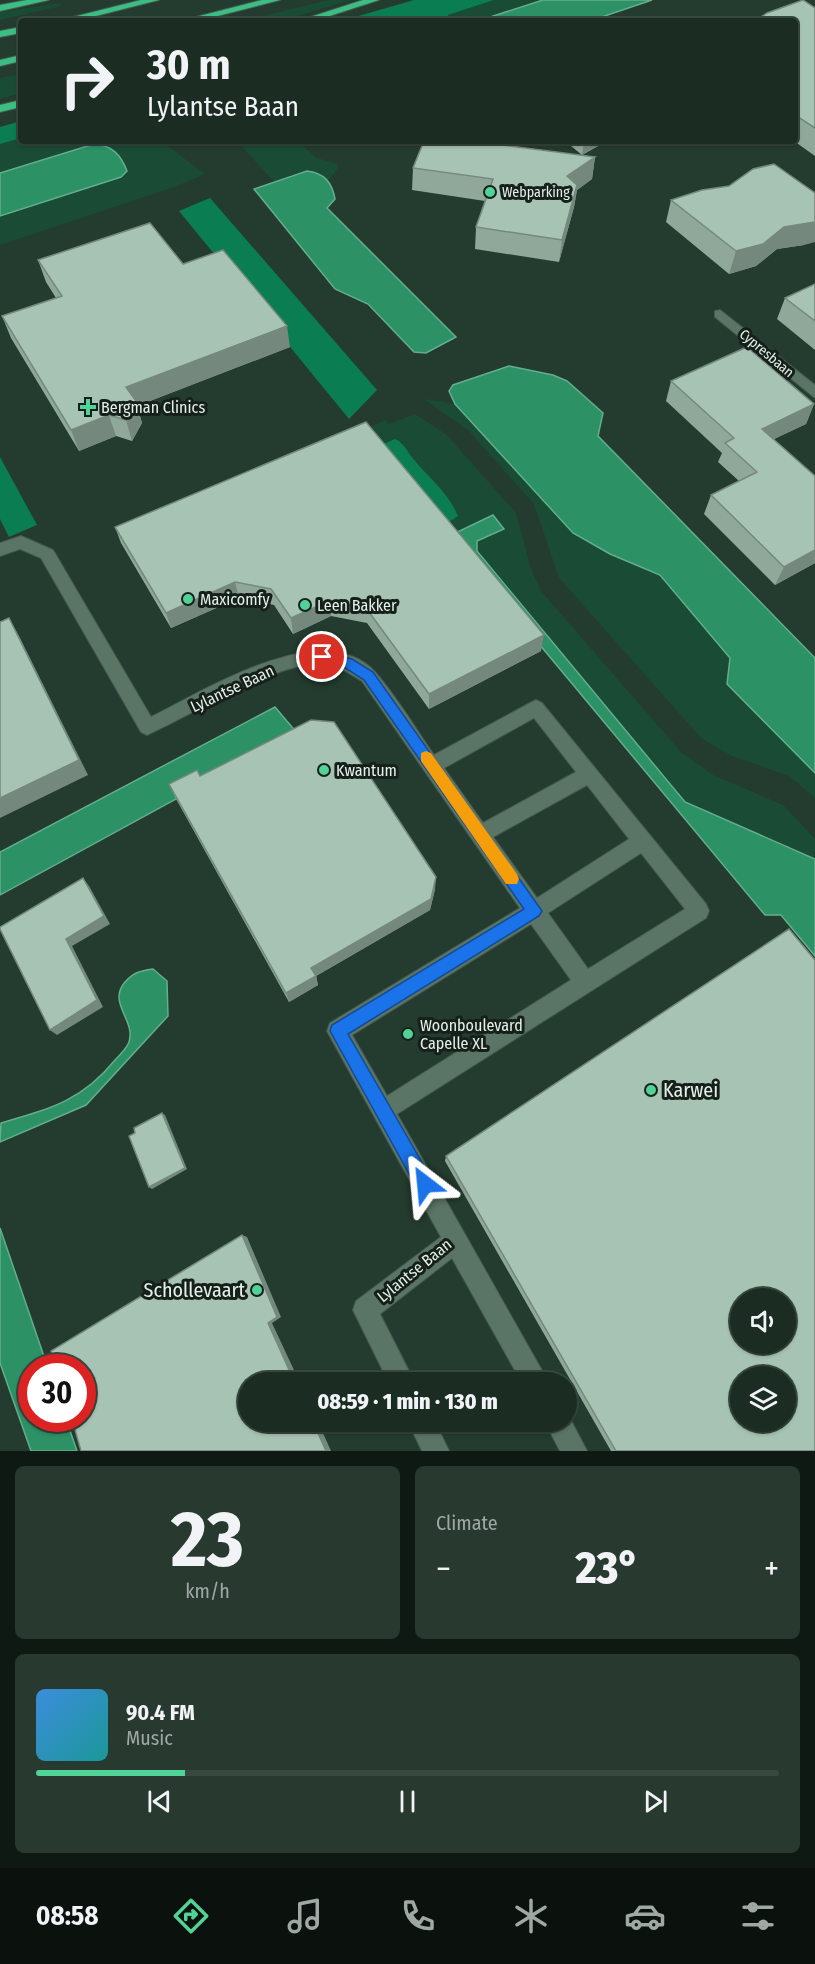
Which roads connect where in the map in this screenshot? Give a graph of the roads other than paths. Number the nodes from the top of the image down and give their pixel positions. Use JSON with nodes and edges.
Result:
{"nodes":[{"id":1,"x":44,"y":0,"type":"edge"},
{"id":2,"x":154,"y":0,"type":"edge"},
{"id":3,"x":275,"y":0,"type":"edge"},
{"id":4,"x":374,"y":0,"type":"edge"},
{"id":5,"x":0,"y":8,"type":"edge"},
{"id":6,"x":75,"y":18,"type":"edge"},
{"id":7,"x":197,"y":18,"type":"edge"},
{"id":8,"x":313,"y":18,"type":"edge"},
{"id":9,"x":18,"y":31,"type":"edge"},
{"id":10,"x":0,"y":34,"type":"edge"},
{"id":11,"x":18,"y":59,"type":"edge"},
{"id":12,"x":0,"y":63,"type":"edge"},
{"id":13,"x":18,"y":104,"type":"edge"},
{"id":14,"x":0,"y":109,"type":"edge"},
{"id":15,"x":720,"y":314,"type":"dead end"},
{"id":16,"x":815,"y":393,"type":"edge"},
{"id":17,"x":0,"y":550,"type":"edge"},
{"id":18,"x":432,"y":765,"type":"junction"},
{"id":19,"x":590,"y":774,"type":"junction"},
{"id":20,"x":480,"y":834,"type":"junction"},
{"id":21,"x":643,"y":842,"type":"junction"},
{"id":22,"x":534,"y":911,"type":"junction"},
{"id":23,"x":585,"y":983,"type":"junction"},
{"id":24,"x":384,"y":1110,"type":"junction"},
{"id":25,"x":456,"y":1240,"type":"junction"},
{"id":26,"x":396,"y":1372,"type":"edge"},
{"id":27,"x":530,"y":1372,"type":"edge"},
{"id":28,"x":426,"y":1432,"type":"edge"},
{"id":29,"x":564,"y":1432,"type":"edge"},
{"id":30,"x":436,"y":1451,"type":"edge"},
{"id":31,"x":574,"y":1451,"type":"edge"}],
"edges":[{"from":1,"to":5,"type":"highway"},
{"from":2,"to":6,"type":"highway"},
{"from":3,"to":7,"type":"highway"},
{"from":4,"to":8,"type":"highway"},
{"from":9,"to":10,"type":"highway"},
{"from":11,"to":12,"type":"highway"},
{"from":13,"to":14,"type":"highway"},
{"from":15,"to":16,"type":"street","name":"Cypresbaan"},
{"from":17,"to":18,"type":"street","name":"Lylantse Baan"},
{"from":18,"to":19,"type":"street"},
{"from":18,"to":20,"type":"street","name":"Lylantse Baan"},
{"from":19,"to":20,"type":"street"},
{"from":19,"to":21,"type":"street"},
{"from":20,"to":22,"type":"street","name":"Lylantse Baan"},
{"from":21,"to":22,"type":"street"},
{"from":21,"to":23,"type":"street"},
{"from":22,"to":23,"type":"street"},
{"from":22,"to":24,"type":"street","name":"Lylantse Baan"},
{"from":23,"to":24,"type":"street"},
{"from":24,"to":25,"type":"street","name":"Lylantse Baan"},
{"from":25,"to":26,"type":"street","name":"Lylantse Baan"},
{"from":25,"to":27,"type":"street"},
{"from":28,"to":30,"type":"street"},
{"from":29,"to":31,"type":"street"}]}
